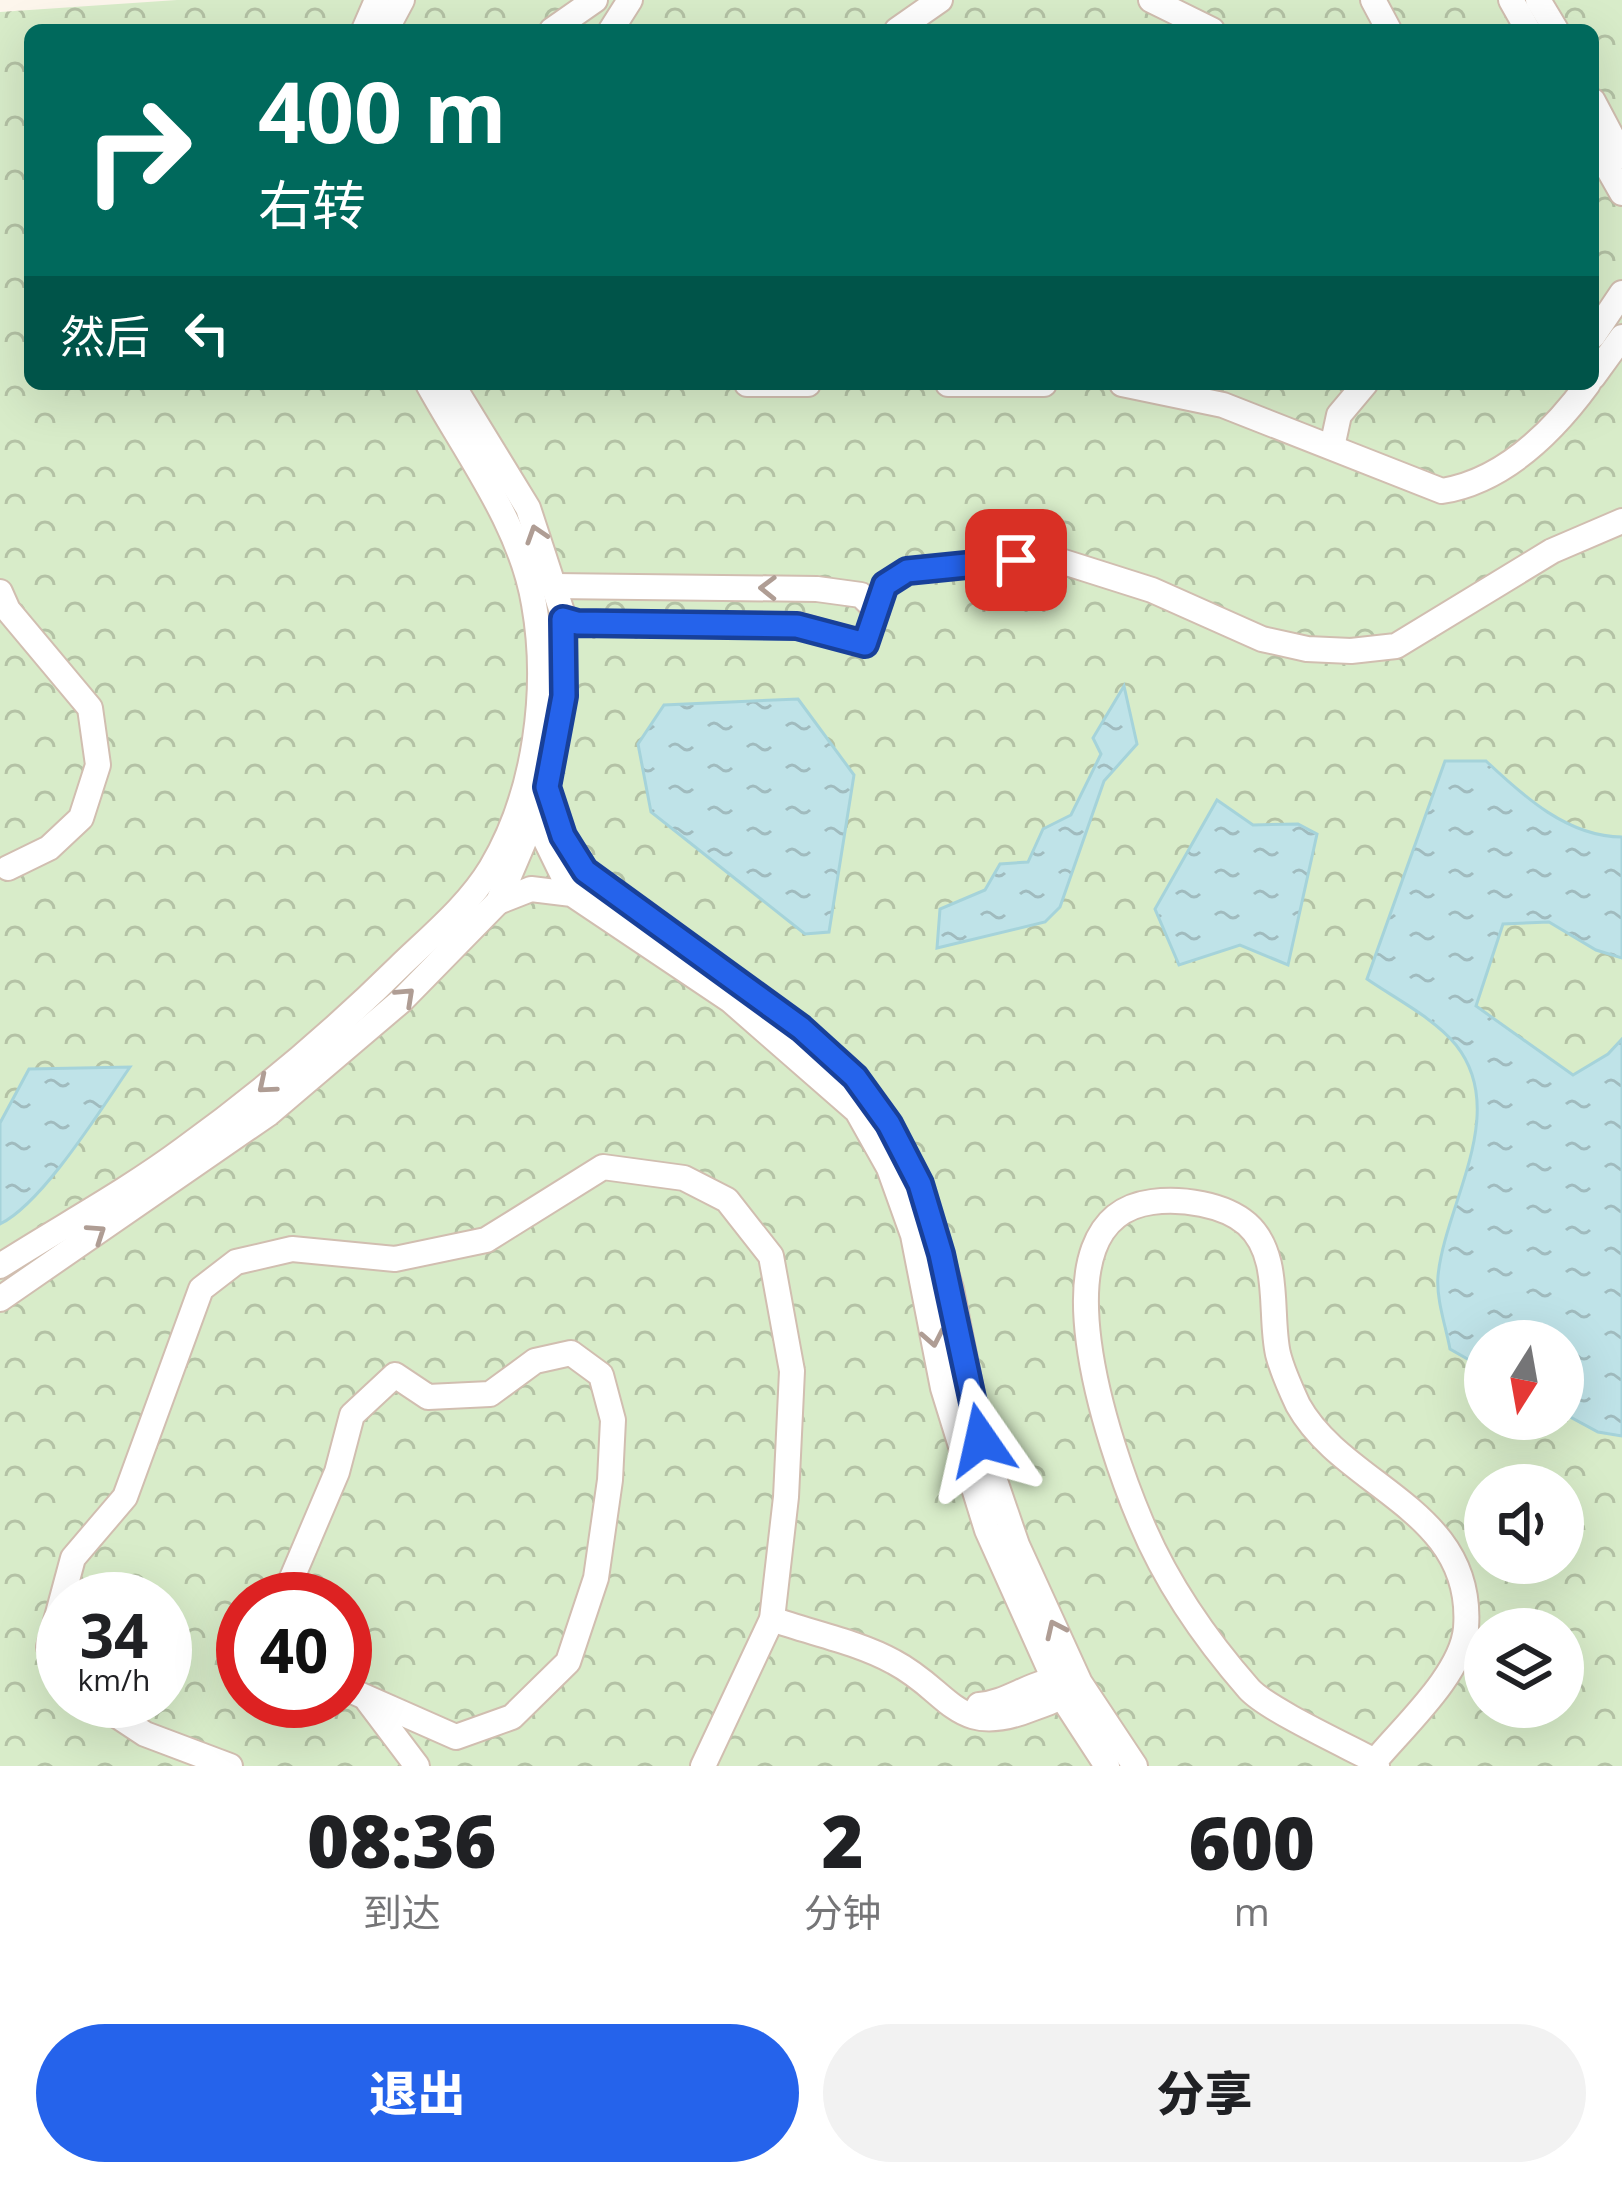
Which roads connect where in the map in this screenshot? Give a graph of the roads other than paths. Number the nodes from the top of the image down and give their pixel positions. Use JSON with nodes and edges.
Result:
{"nodes":[{"id":1,"x":595,"y":0,"type":"edge"},
{"id":2,"x":940,"y":0,"type":"edge"},
{"id":3,"x":1151,"y":0,"type":"edge"},
{"id":4,"x":561,"y":24,"type":"edge"},
{"id":5,"x":906,"y":24,"type":"edge"},
{"id":6,"x":1200,"y":24,"type":"edge"},
{"id":7,"x":1599,"y":112,"type":"edge"},
{"id":8,"x":1599,"y":153,"type":"edge"},
{"id":9,"x":1622,"y":156,"type":"edge"},
{"id":10,"x":1622,"y":193,"type":"edge"},
{"id":11,"x":1622,"y":293,"type":"edge"},
{"id":12,"x":1599,"y":325,"type":"edge"},
{"id":13,"x":1621,"y":338,"type":"edge"},
{"id":14,"x":1599,"y":367,"type":"edge"},
{"id":15,"x":431,"y":390,"type":"edge"},
{"id":16,"x":456,"y":390,"type":"edge"},
{"id":17,"x":1150,"y":390,"type":"edge"},
{"id":18,"x":1360,"y":390,"type":"edge"},
{"id":19,"x":1582,"y":390,"type":"edge"},
{"id":20,"x":1332,"y":447,"type":"junction"},
{"id":21,"x":1622,"y":521,"type":"edge"},
{"id":22,"x":554,"y":586,"type":"junction"},
{"id":23,"x":3,"y":605,"type":"edge"},
{"id":24,"x":877,"y":611,"type":"junction"},
{"id":25,"x":563,"y":619,"type":"junction"},
{"id":26,"x":535,"y":790,"type":"junction"},
{"id":27,"x":534,"y":816,"type":"junction"},
{"id":28,"x":3,"y":865,"type":"edge"},
{"id":29,"x":573,"y":880,"type":"junction"},
{"id":30,"x":496,"y":888,"type":"junction"},
{"id":31,"x":0,"y":1265,"type":"edge"},
{"id":32,"x":0,"y":1299,"type":"edge"},
{"id":33,"x":69,"y":1572,"type":"edge"},
{"id":34,"x":294,"y":1572,"type":"edge"},
{"id":35,"x":772,"y":1619,"type":"junction"},
{"id":36,"x":1065,"y":1686,"type":"junction"},
{"id":37,"x":372,"y":1700,"type":"edge"},
{"id":38,"x":372,"y":1713,"type":"edge"},
{"id":39,"x":137,"y":1728,"type":"edge"},
{"id":40,"x":1376,"y":1764,"type":"edge"},
{"id":41,"x":230,"y":1766,"type":"edge"},
{"id":42,"x":417,"y":1766,"type":"edge"},
{"id":43,"x":703,"y":1766,"type":"edge"},
{"id":44,"x":1107,"y":1766,"type":"edge"},
{"id":45,"x":1135,"y":1766,"type":"edge"}],
"edges":[{"from":1,"to":4,"type":"street"},
{"from":2,"to":5,"type":"street"},
{"from":3,"to":6,"type":"street"},
{"from":7,"to":9,"type":"street"},
{"from":8,"to":10,"type":"street"},
{"from":11,"to":12,"type":"street"},
{"from":13,"to":14,"type":"street"},
{"from":15,"to":26,"type":"street"},
{"from":22,"to":16,"type":"street","one_way":true},
{"from":17,"to":20,"type":"street"},
{"from":18,"to":20,"type":"street"},
{"from":19,"to":20,"type":"street"},
{"from":21,"to":24,"type":"street"},
{"from":24,"to":22,"type":"street","one_way":true},
{"from":22,"to":25,"type":"street"},
{"from":23,"to":28,"type":"street"},
{"from":24,"to":25,"type":"street"},
{"from":25,"to":26,"type":"street"},
{"from":26,"to":27,"type":"street"},
{"from":26,"to":29,"type":"street"},
{"from":26,"to":30,"type":"street"},
{"from":27,"to":29,"type":"street"},
{"from":27,"to":30,"type":"street"},
{"from":29,"to":30,"type":"street"},
{"from":29,"to":36,"type":"street"},
{"from":30,"to":31,"type":"street","one_way":true},
{"from":32,"to":30,"type":"street","one_way":true},
{"from":33,"to":35,"type":"street"},
{"from":34,"to":37,"type":"street"},
{"from":35,"to":36,"type":"street"},
{"from":35,"to":43,"type":"street"},
{"from":36,"to":44,"type":"street"},
{"from":36,"to":45,"type":"street"},
{"from":38,"to":42,"type":"street"},
{"from":39,"to":41,"type":"street"},
{"from":40,"to":40,"type":"street"}]}
